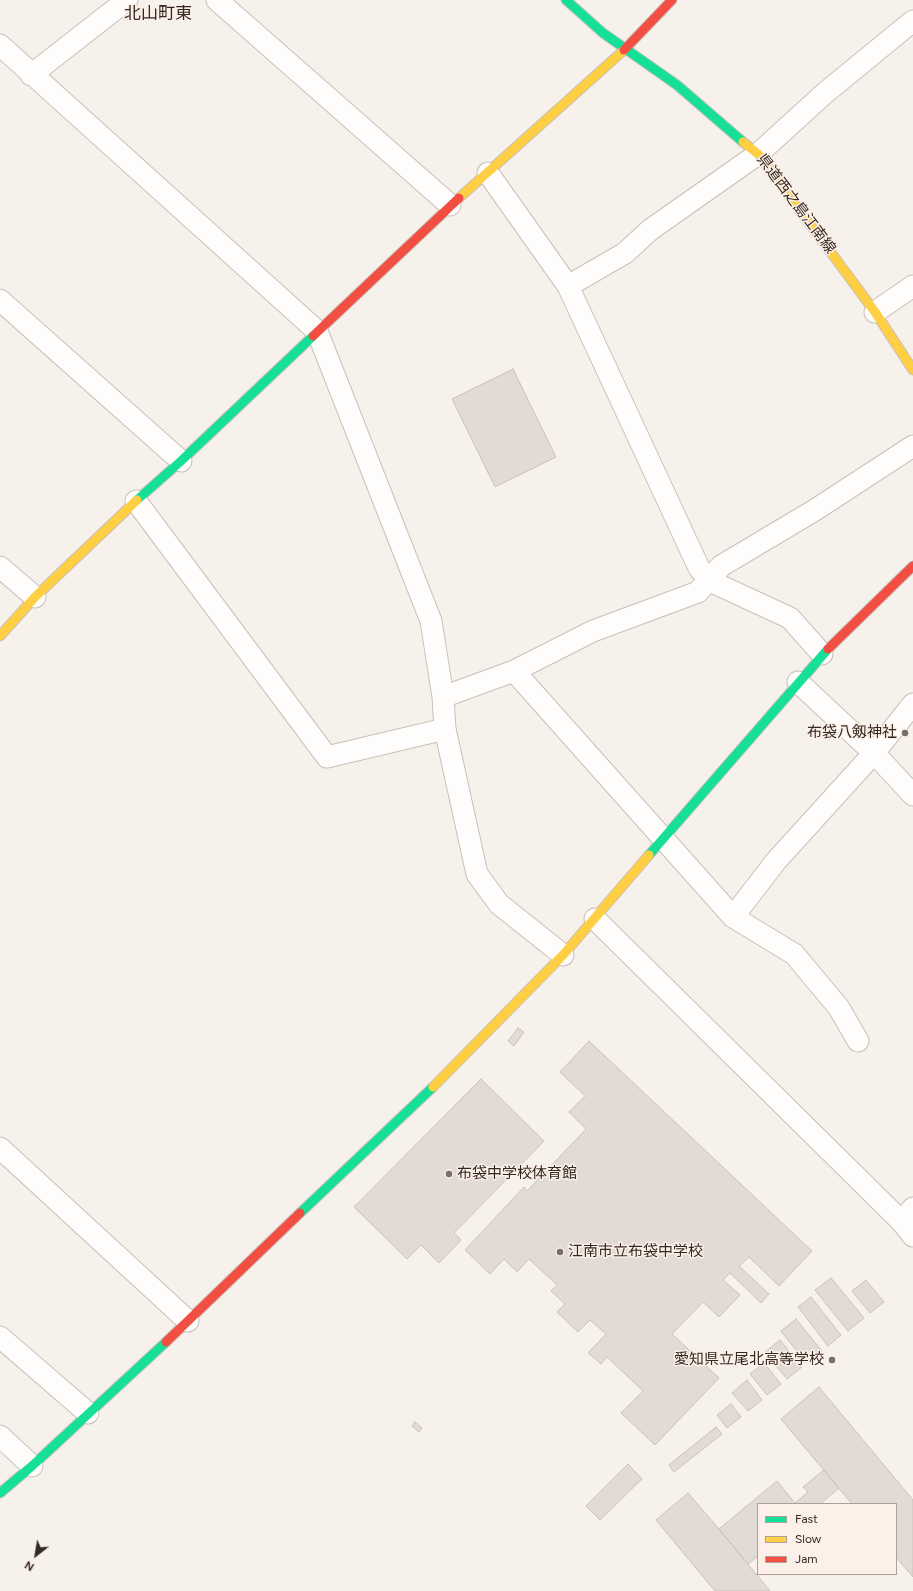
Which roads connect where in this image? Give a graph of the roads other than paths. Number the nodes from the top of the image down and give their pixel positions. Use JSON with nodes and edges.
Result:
{"nodes":[{"id":1,"x":127,"y":0,"type":"edge"},
{"id":2,"x":217,"y":0,"type":"edge"},
{"id":3,"x":566,"y":0,"type":"edge"},
{"id":4,"x":672,"y":0,"type":"edge"},
{"id":5,"x":913,"y":21,"type":"edge"},
{"id":6,"x":0,"y":46,"type":"edge"},
{"id":7,"x":626,"y":48,"type":"junction"},
{"id":8,"x":31,"y":75,"type":"junction"},
{"id":9,"x":758,"y":154,"type":"junction"},
{"id":10,"x":488,"y":173,"type":"junction"},
{"id":11,"x":450,"y":205,"type":"junction"},
{"id":12,"x":568,"y":286,"type":"junction"},
{"id":13,"x":913,"y":286,"type":"edge"},
{"id":14,"x":0,"y":300,"type":"edge"},
{"id":15,"x":875,"y":312,"type":"junction"},
{"id":16,"x":317,"y":331,"type":"junction"},
{"id":17,"x":913,"y":370,"type":"edge"},
{"id":18,"x":913,"y":446,"type":"edge"},
{"id":19,"x":181,"y":461,"type":"junction"},
{"id":20,"x":136,"y":501,"type":"junction"},
{"id":21,"x":913,"y":566,"type":"edge"},
{"id":22,"x":0,"y":567,"type":"edge"},
{"id":23,"x":710,"y":581,"type":"junction"},
{"id":24,"x":34,"y":597,"type":"junction"},
{"id":25,"x":0,"y":636,"type":"edge"},
{"id":26,"x":822,"y":654,"type":"junction"},
{"id":27,"x":514,"y":671,"type":"junction"},
{"id":28,"x":798,"y":682,"type":"junction"},
{"id":29,"x":443,"y":697,"type":"junction"},
{"id":30,"x":913,"y":704,"type":"edge"},
{"id":31,"x":445,"y":730,"type":"junction"},
{"id":32,"x":874,"y":754,"type":"junction"},
{"id":33,"x":913,"y":795,"type":"edge"},
{"id":34,"x":662,"y":840,"type":"junction"},
{"id":35,"x":733,"y":917,"type":"junction"},
{"id":36,"x":595,"y":919,"type":"junction"},
{"id":37,"x":563,"y":955,"type":"junction"},
{"id":38,"x":858,"y":1041,"type":"dead end"},
{"id":39,"x":0,"y":1148,"type":"edge"},
{"id":40,"x":909,"y":1222,"type":"edge"},
{"id":41,"x":188,"y":1321,"type":"junction"},
{"id":42,"x":0,"y":1337,"type":"edge"},
{"id":43,"x":88,"y":1413,"type":"junction"},
{"id":44,"x":0,"y":1436,"type":"edge"},
{"id":45,"x":32,"y":1466,"type":"junction"},
{"id":46,"x":0,"y":1492,"type":"edge"}],
"edges":[{"from":1,"to":8,"type":"street"},
{"from":2,"to":11,"type":"street"},
{"from":3,"to":7,"type":"street","name":"県道西之島江南線"},
{"from":4,"to":7,"type":"street"},
{"from":5,"to":9,"type":"street"},
{"from":6,"to":8,"type":"street"},
{"from":7,"to":9,"type":"street","name":"県道西之島江南線"},
{"from":7,"to":10,"type":"street"},
{"from":8,"to":16,"type":"street"},
{"from":9,"to":12,"type":"street"},
{"from":9,"to":15,"type":"street","name":"県道西之島江南線"},
{"from":10,"to":11,"type":"street"},
{"from":10,"to":12,"type":"street"},
{"from":11,"to":16,"type":"street"},
{"from":12,"to":23,"type":"street"},
{"from":13,"to":15,"type":"street"},
{"from":14,"to":19,"type":"street"},
{"from":15,"to":17,"type":"street","name":"県道西之島江南線"},
{"from":16,"to":19,"type":"street"},
{"from":16,"to":29,"type":"street"},
{"from":18,"to":23,"type":"street"},
{"from":19,"to":20,"type":"street"},
{"from":20,"to":24,"type":"street"},
{"from":20,"to":31,"type":"street"},
{"from":21,"to":26,"type":"street"},
{"from":22,"to":24,"type":"street"},
{"from":23,"to":26,"type":"street"},
{"from":23,"to":27,"type":"street"},
{"from":24,"to":25,"type":"street"},
{"from":26,"to":28,"type":"street"},
{"from":27,"to":29,"type":"street"},
{"from":27,"to":34,"type":"street"},
{"from":28,"to":32,"type":"street"},
{"from":28,"to":34,"type":"street"},
{"from":29,"to":31,"type":"street"},
{"from":30,"to":32,"type":"street"},
{"from":31,"to":37,"type":"street"},
{"from":32,"to":33,"type":"street"},
{"from":32,"to":35,"type":"street"},
{"from":34,"to":35,"type":"street"},
{"from":34,"to":36,"type":"street"},
{"from":35,"to":38,"type":"street"},
{"from":36,"to":37,"type":"street"},
{"from":36,"to":40,"type":"street"},
{"from":37,"to":41,"type":"street"},
{"from":39,"to":41,"type":"street"},
{"from":41,"to":43,"type":"street"},
{"from":42,"to":43,"type":"street"},
{"from":43,"to":45,"type":"street"},
{"from":44,"to":45,"type":"street"},
{"from":45,"to":46,"type":"street"}]}
